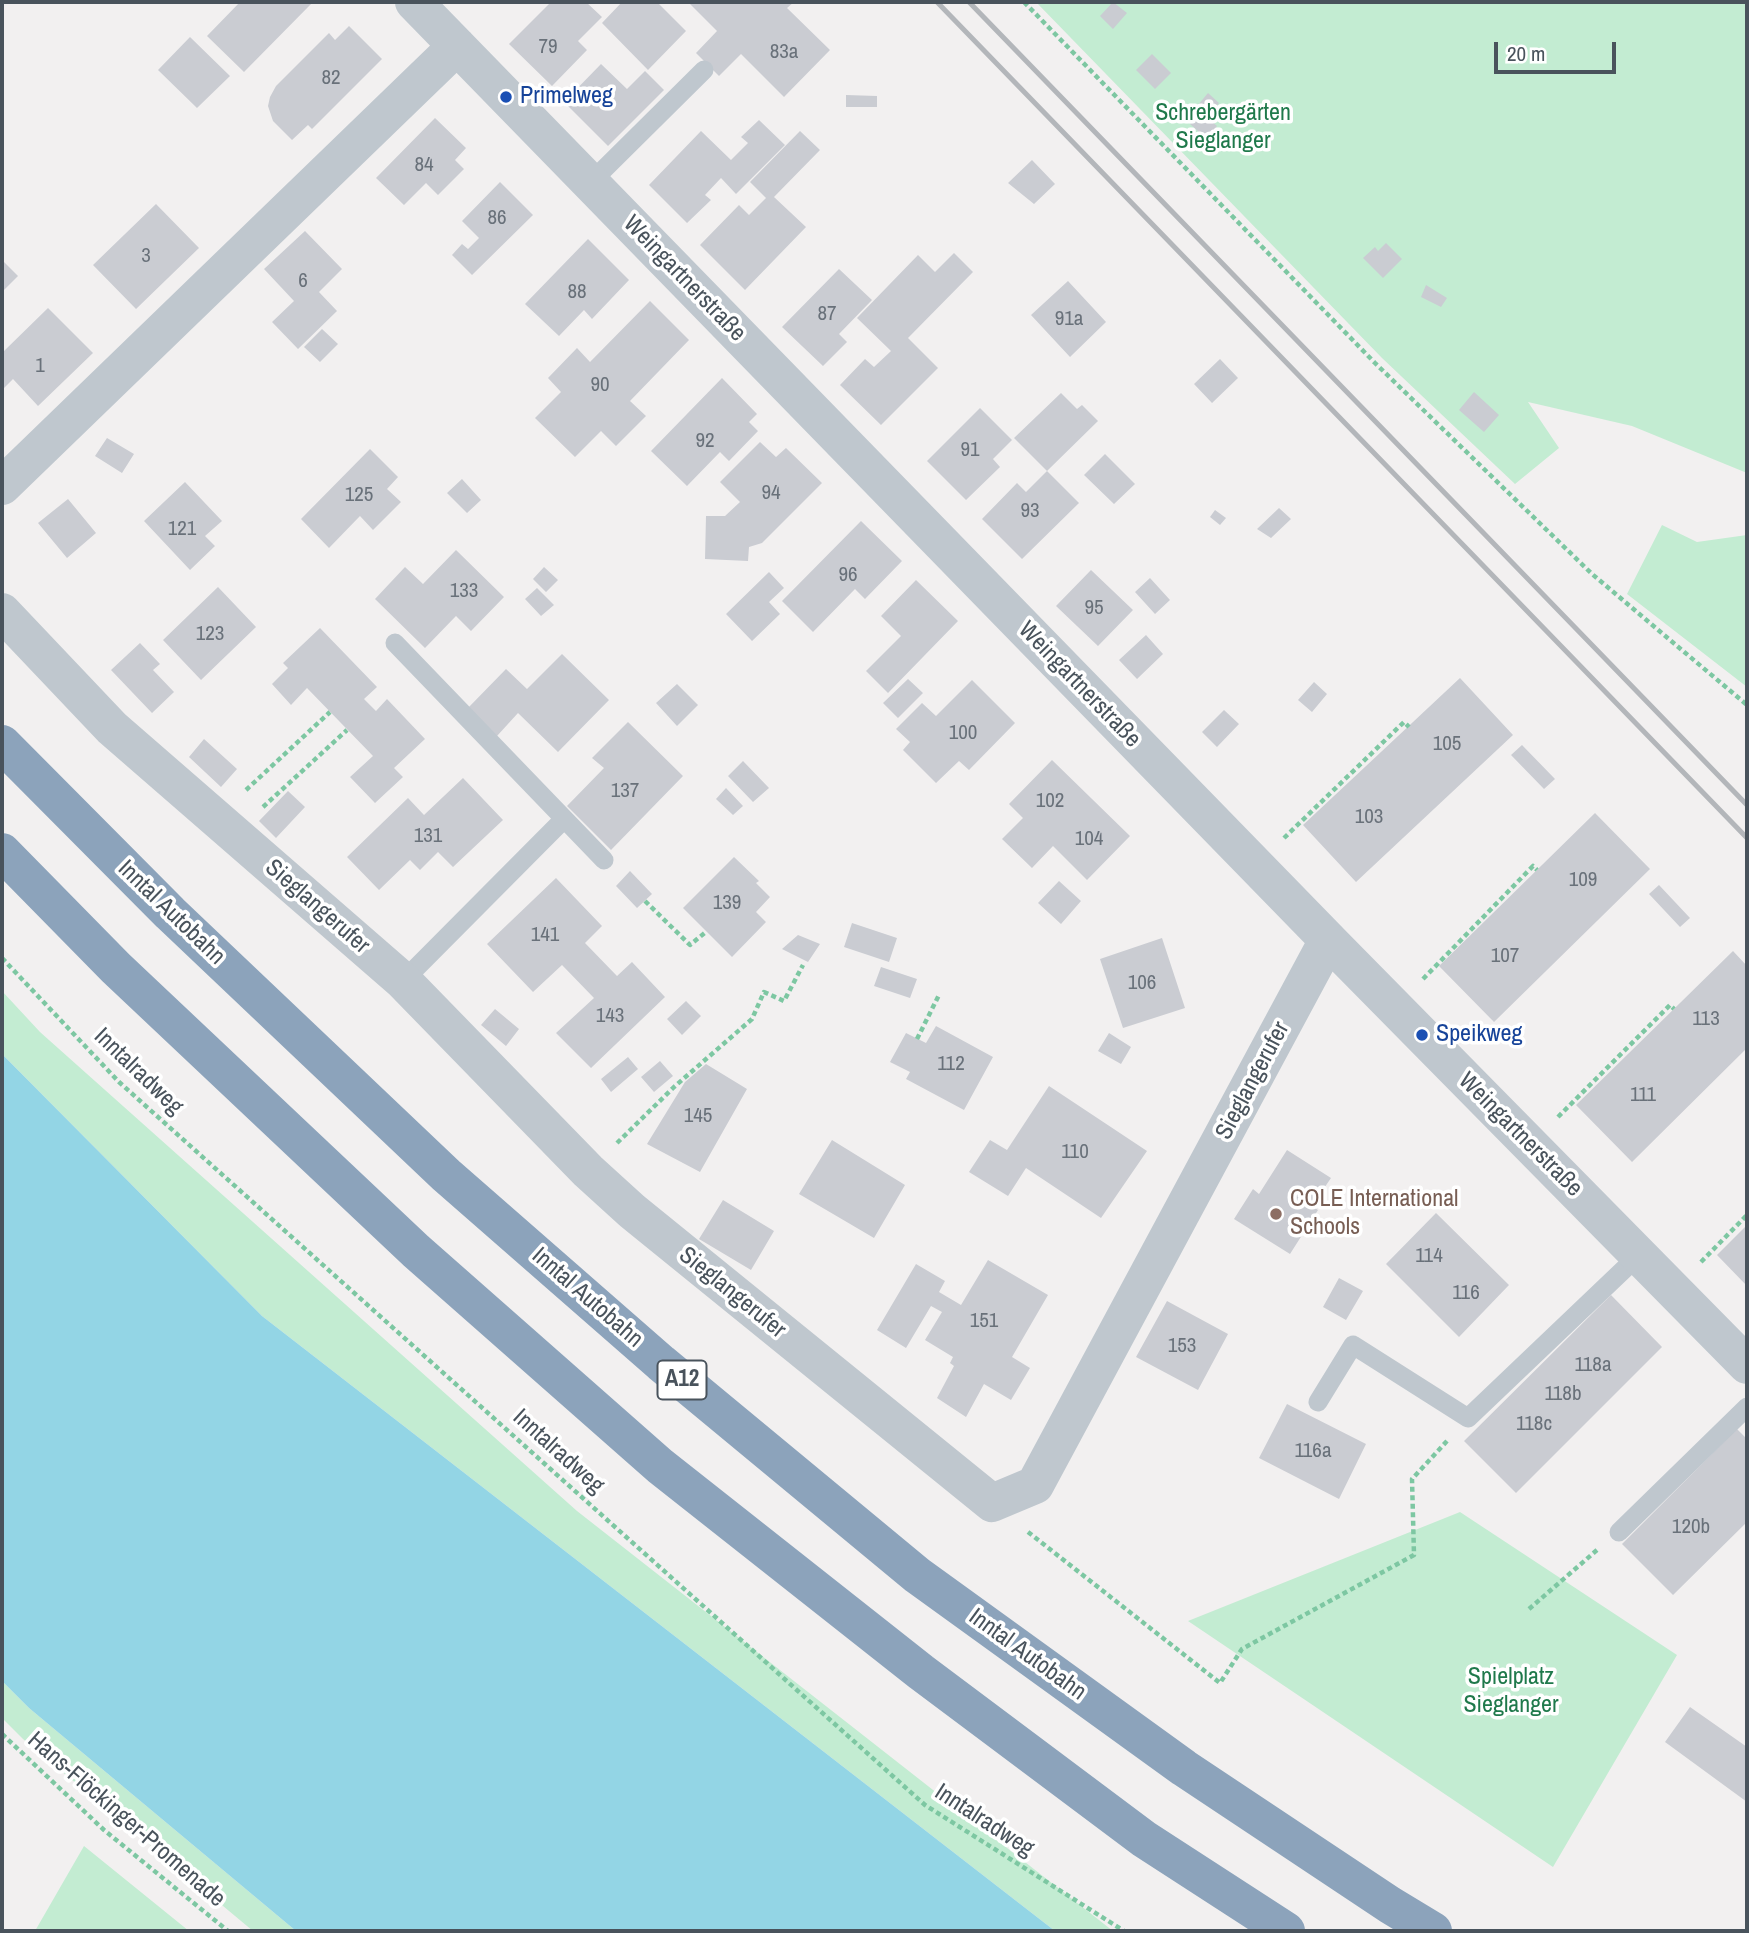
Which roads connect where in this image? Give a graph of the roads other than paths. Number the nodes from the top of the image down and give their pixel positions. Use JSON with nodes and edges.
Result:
{"nodes":[{"id":1,"x":414,"y":2,"type":"edge"},
{"id":2,"x":457,"y":46,"type":"junction"},
{"id":3,"x":704,"y":70,"type":"dead end"},
{"id":4,"x":590,"y":183,"type":"junction"},
{"id":5,"x":2,"y":486,"type":"edge"},
{"id":6,"x":2,"y":611,"type":"edge"},
{"id":7,"x":395,"y":643,"type":"dead end"},
{"id":8,"x":2,"y":744,"type":"edge"},
{"id":9,"x":564,"y":819,"type":"junction"},
{"id":10,"x":2,"y":852,"type":"edge"},
{"id":11,"x":604,"y":860,"type":"dead end"},
{"id":12,"x":1328,"y":940,"type":"junction"},
{"id":13,"x":403,"y":981,"type":"junction"},
{"id":14,"x":1639,"y":1255,"type":"junction"},
{"id":15,"x":1747,"y":1365,"type":"edge"},
{"id":16,"x":1318,"y":1402,"type":"dead end"},
{"id":17,"x":1747,"y":1407,"type":"edge"},
{"id":18,"x":1619,"y":1532,"type":"road end"},
{"id":19,"x":1286,"y":1931,"type":"edge"},
{"id":20,"x":1433,"y":1931,"type":"edge"}],
"edges":[{"from":1,"to":2,"type":"street","name":"Weingartnerstraße"},
{"from":2,"to":4,"type":"street","name":"Weingartnerstraße"},
{"from":2,"to":5,"type":"street"},
{"from":3,"to":4,"type":"lane"},
{"from":4,"to":12,"type":"street","name":"Weingartnerstraße"},
{"from":6,"to":13,"type":"street","name":"Sieglangerufer"},
{"from":7,"to":9,"type":"lane"},
{"from":8,"to":20,"type":"highway","name":"Inntal Autobahn","number":"A12"},
{"from":9,"to":11,"type":"lane"},
{"from":9,"to":13,"type":"lane"},
{"from":10,"to":19,"type":"highway"},
{"from":12,"to":13,"type":"street","name":"Sieglangerufer"},
{"from":12,"to":14,"type":"street","name":"Weingartnerstraße"},
{"from":14,"to":15,"type":"street","name":"Weingartnerstraße"},
{"from":14,"to":16,"type":"lane"},
{"from":17,"to":18,"type":"lane"}]}
